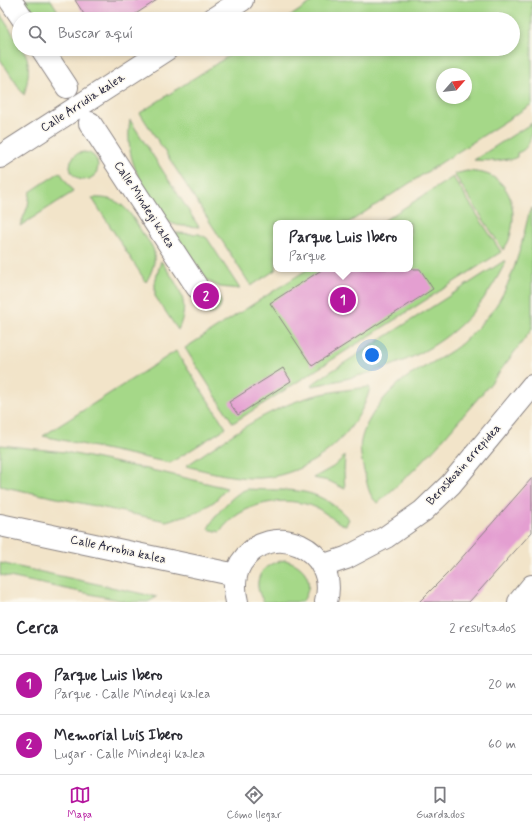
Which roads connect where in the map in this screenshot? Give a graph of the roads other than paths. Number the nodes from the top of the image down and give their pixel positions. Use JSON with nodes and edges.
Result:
{"nodes":[{"id":1,"x":10,"y":0,"type":"edge"},
{"id":2,"x":242,"y":0,"type":"edge"},
{"id":3,"x":18,"y":12,"type":"edge"},
{"id":4,"x":224,"y":12,"type":"edge"},
{"id":5,"x":47,"y":56,"type":"edge"},
{"id":6,"x":156,"y":56,"type":"edge"},
{"id":7,"x":67,"y":87,"type":"dead end"},
{"id":8,"x":90,"y":123,"type":"dead end"},
{"id":9,"x":0,"y":157,"type":"edge"},
{"id":10,"x":197,"y":287,"type":"dead end"},
{"id":11,"x":532,"y":386,"type":"edge"},
{"id":12,"x":0,"y":525,"type":"edge"},
{"id":13,"x":322,"y":566,"type":"junction"},
{"id":14,"x":236,"y":575,"type":"junction"},
{"id":15,"x":237,"y":602,"type":"edge"},
{"id":16,"x":326,"y":602,"type":"edge"}],
"edges":[{"from":1,"to":3,"type":"street"},
{"from":2,"to":4,"type":"street"},
{"from":5,"to":7,"type":"street"},
{"from":6,"to":9,"type":"street","name":"Calle Arridia kalea"},
{"from":8,"to":10,"type":"street","name":"Calle Mindegi kalea"},
{"from":11,"to":13,"type":"street","name":"Beraskoain errepidea"},
{"from":12,"to":14,"type":"street","name":"Calle Arrobia kalea"},
{"from":13,"to":14,"type":"street"},
{"from":13,"to":16,"type":"street"},
{"from":14,"to":15,"type":"street"}]}
